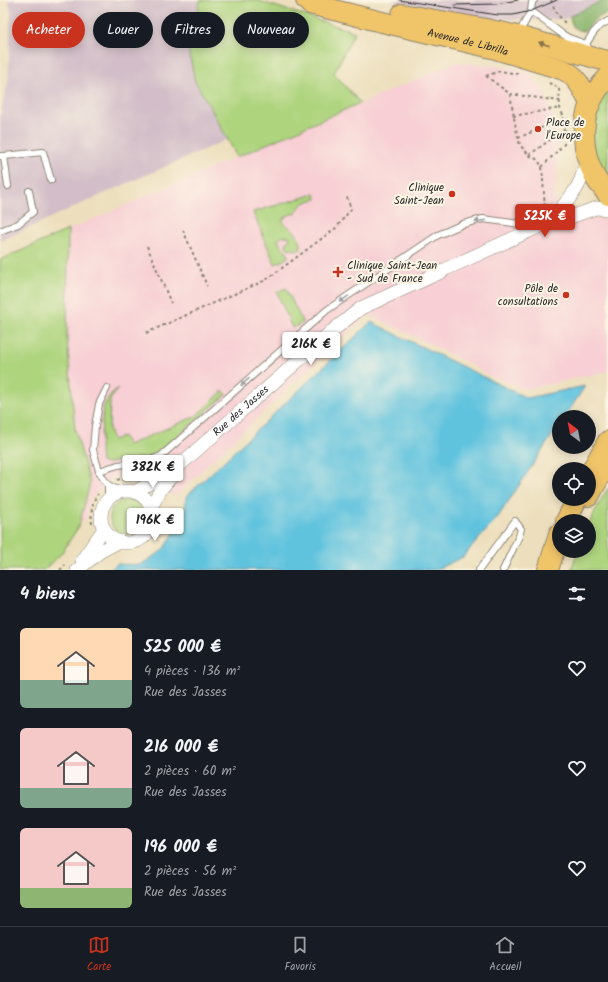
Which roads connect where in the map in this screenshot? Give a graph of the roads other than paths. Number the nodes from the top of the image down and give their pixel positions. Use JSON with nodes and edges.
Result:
{"nodes":[{"id":1,"x":306,"y":0,"type":"edge"},
{"id":2,"x":342,"y":0,"type":"edge"},
{"id":3,"x":532,"y":1,"type":"edge"},
{"id":4,"x":531,"y":11,"type":"junction"},
{"id":5,"x":608,"y":21,"type":"edge"},
{"id":6,"x":514,"y":44,"type":"junction"},
{"id":7,"x":596,"y":54,"type":"edge"},
{"id":8,"x":608,"y":77,"type":"edge"},
{"id":9,"x":590,"y":103,"type":"junction"},
{"id":10,"x":2,"y":156,"type":"edge"},
{"id":11,"x":587,"y":158,"type":"junction"},
{"id":12,"x":52,"y":180,"type":"dead end"},
{"id":13,"x":8,"y":186,"type":"dead end"},
{"id":14,"x":29,"y":191,"type":"dead end"},
{"id":15,"x":608,"y":194,"type":"edge"},
{"id":16,"x":608,"y":209,"type":"edge"},
{"id":17,"x":547,"y":217,"type":"junction"},
{"id":18,"x":0,"y":231,"type":"edge"},
{"id":19,"x":531,"y":231,"type":"junction"},
{"id":20,"x":107,"y":388,"type":"dead end"},
{"id":21,"x":608,"y":441,"type":"edge"},
{"id":22,"x":596,"y":462,"type":"edge"},
{"id":23,"x":608,"y":462,"type":"edge"},
{"id":24,"x":181,"y":464,"type":"junction"},
{"id":25,"x":99,"y":471,"type":"junction"},
{"id":26,"x":596,"y":483,"type":"edge"},
{"id":27,"x":108,"y":485,"type":"junction"},
{"id":28,"x":122,"y":492,"type":"junction"},
{"id":29,"x":135,"y":492,"type":"junction"},
{"id":30,"x":108,"y":498,"type":"junction"},
{"id":31,"x":151,"y":507,"type":"junction"},
{"id":32,"x":104,"y":529,"type":"junction"},
{"id":33,"x":120,"y":542,"type":"junction"},
{"id":34,"x":552,"y":557,"type":"edge"},
{"id":35,"x":562,"y":558,"type":"edge"},
{"id":36,"x":76,"y":570,"type":"edge"},
{"id":37,"x":479,"y":570,"type":"edge"},
{"id":38,"x":504,"y":570,"type":"edge"},
{"id":39,"x":548,"y":570,"type":"edge"},
{"id":40,"x":559,"y":570,"type":"edge"}],
"edges":[{"from":1,"to":6,"type":"main road","name":"Avenue de Librilla"},
{"from":2,"to":6,"type":"main road","name":"Avenue de Librilla"},
{"from":3,"to":4,"type":"lane"},
{"from":4,"to":6,"type":"lane"},
{"from":4,"to":7,"type":"lane"},
{"from":5,"to":7,"type":"lane"},
{"from":7,"to":6,"type":"main road","name":"Avenue de Librilla","one_way":true},
{"from":6,"to":9,"type":"main road","name":"Avenue de Librilla"},
{"from":8,"to":9,"type":"main road"},
{"from":9,"to":11,"type":"main road"},
{"from":10,"to":12,"type":"lane"},
{"from":10,"to":13,"type":"lane"},
{"from":11,"to":15,"type":"main road"},
{"from":11,"to":17,"type":"street","name":"Rue des Jasses"},
{"from":14,"to":18,"type":"lane"},
{"from":16,"to":17,"type":"street","name":"Rue des Jasses"},
{"from":17,"to":19,"type":"street","name":"Rue des Jasses"},
{"from":19,"to":24,"type":"street","name":"Rue des Jasses"},
{"from":19,"to":25,"type":"lane","one_way":true},
{"from":20,"to":25,"type":"lane"},
{"from":21,"to":22,"type":"main road"},
{"from":23,"to":26,"type":"main road"},
{"from":24,"to":29,"type":"street","name":"Rue des Jasses"},
{"from":24,"to":31,"type":"street","name":"Rue des Jasses"},
{"from":25,"to":27,"type":"lane"},
{"from":27,"to":28,"type":"lane"},
{"from":27,"to":30,"type":"lane"},
{"from":28,"to":29,"type":"street"},
{"from":28,"to":30,"type":"street"},
{"from":29,"to":31,"type":"street"},
{"from":30,"to":32,"type":"street"},
{"from":31,"to":33,"type":"street","name":"Rue des Jasses"},
{"from":32,"to":33,"type":"street"},
{"from":32,"to":36,"type":"street","name":"Rue des Jasses"},
{"from":33,"to":36,"type":"street","name":"Rue des Jasses"},
{"from":34,"to":39,"type":"main road"},
{"from":35,"to":40,"type":"main road"},
{"from":37,"to":38,"type":"lane"}]}
